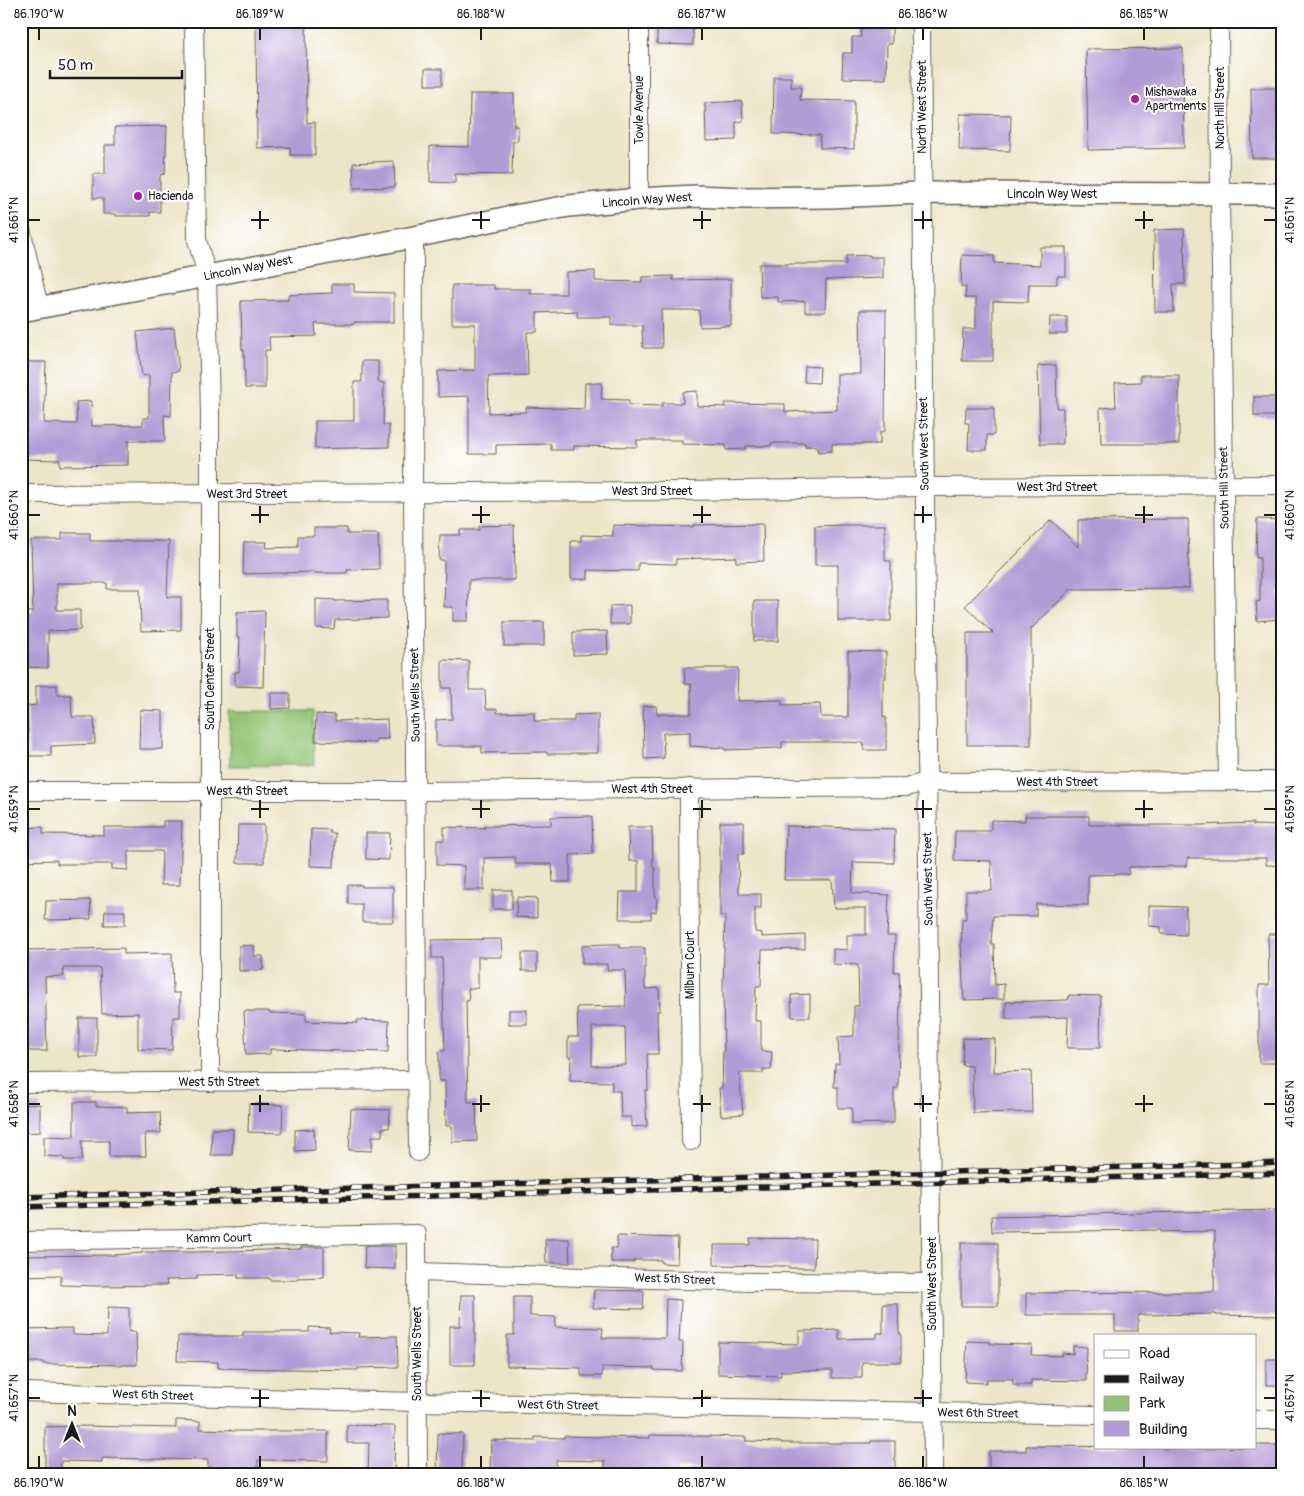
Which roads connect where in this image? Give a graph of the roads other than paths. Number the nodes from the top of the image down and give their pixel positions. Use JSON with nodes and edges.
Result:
{"nodes":[{"id":1,"x":194,"y":21,"type":"edge"},
{"id":2,"x":639,"y":21,"type":"edge"},
{"id":3,"x":922,"y":21,"type":"edge"},
{"id":4,"x":1219,"y":21,"type":"edge"},
{"id":5,"x":922,"y":193,"type":"junction"},
{"id":6,"x":1220,"y":194,"type":"junction"},
{"id":7,"x":1283,"y":194,"type":"edge"},
{"id":8,"x":639,"y":199,"type":"junction"},
{"id":9,"x":21,"y":228,"type":"edge"},
{"id":10,"x":414,"y":237,"type":"junction"},
{"id":11,"x":207,"y":275,"type":"junction"},
{"id":12,"x":30,"y":309,"type":"edge"},
{"id":13,"x":1283,"y":485,"type":"edge"},
{"id":14,"x":1224,"y":486,"type":"junction"},
{"id":15,"x":925,"y":487,"type":"junction"},
{"id":16,"x":413,"y":493,"type":"junction"},
{"id":17,"x":21,"y":494,"type":"edge"},
{"id":18,"x":210,"y":494,"type":"junction"},
{"id":19,"x":1228,"y":781,"type":"junction"},
{"id":20,"x":1283,"y":781,"type":"edge"},
{"id":21,"x":927,"y":782,"type":"junction"},
{"id":22,"x":689,"y":788,"type":"junction"},
{"id":23,"x":210,"y":790,"type":"junction"},
{"id":24,"x":416,"y":790,"type":"junction"},
{"id":25,"x":21,"y":791,"type":"edge"},
{"id":26,"x":417,"y":1080,"type":"junction"},
{"id":27,"x":210,"y":1082,"type":"junction"},
{"id":28,"x":21,"y":1083,"type":"edge"},
{"id":29,"x":691,"y":1141,"type":"dead end"},
{"id":30,"x":418,"y":1152,"type":"dead end"},
{"id":31,"x":417,"y":1234,"type":"joint"},
{"id":32,"x":21,"y":1241,"type":"edge"},
{"id":33,"x":417,"y":1272,"type":"junction"},
{"id":34,"x":932,"y":1283,"type":"junction"},
{"id":35,"x":21,"y":1392,"type":"edge"},
{"id":36,"x":418,"y":1402,"type":"junction"},
{"id":37,"x":933,"y":1412,"type":"junction"},
{"id":38,"x":1094,"y":1415,"type":"edge"},
{"id":39,"x":1256,"y":1420,"type":"edge"},
{"id":40,"x":1283,"y":1420,"type":"edge"},
{"id":41,"x":418,"y":1475,"type":"edge"},
{"id":42,"x":934,"y":1475,"type":"edge"}],
"edges":[{"from":1,"to":11,"type":"street","name":"South Center Street"},
{"from":2,"to":8,"type":"street","name":"Towle Avenue"},
{"from":3,"to":5,"type":"street","name":"North West Street"},
{"from":4,"to":6,"type":"street","name":"North Hill Street"},
{"from":5,"to":6,"type":"main road","name":"Lincoln Way West"},
{"from":5,"to":8,"type":"main road","name":"Lincoln Way West"},
{"from":5,"to":15,"type":"street","name":"South West Street"},
{"from":6,"to":7,"type":"main road","name":"Lincoln Way West"},
{"from":6,"to":14,"type":"street","name":"South Hill Street"},
{"from":8,"to":10,"type":"main road","name":"Lincoln Way West"},
{"from":9,"to":12,"type":"street"},
{"from":10,"to":11,"type":"main road","name":"Lincoln Way West"},
{"from":10,"to":16,"type":"street","name":"South Wells Street"},
{"from":11,"to":12,"type":"main road","name":"Lincoln Way West"},
{"from":11,"to":18,"type":"street","name":"South Center Street"},
{"from":13,"to":14,"type":"street","name":"West 3rd Street"},
{"from":14,"to":15,"type":"street","name":"West 3rd Street"},
{"from":14,"to":19,"type":"street","name":"South Hill Street"},
{"from":15,"to":16,"type":"street","name":"West 3rd Street"},
{"from":15,"to":21,"type":"street","name":"South West Street"},
{"from":16,"to":18,"type":"street","name":"West 3rd Street"},
{"from":16,"to":24,"type":"street","name":"South Wells Street"},
{"from":17,"to":18,"type":"street","name":"West 3rd Street"},
{"from":18,"to":23,"type":"street","name":"South Center Street"},
{"from":19,"to":20,"type":"street","name":"West 4th Street"},
{"from":19,"to":21,"type":"street","name":"West 4th Street"},
{"from":21,"to":22,"type":"street","name":"West 4th Street"},
{"from":21,"to":34,"type":"street","name":"South West Street"},
{"from":22,"to":24,"type":"street","name":"West 4th Street"},
{"from":22,"to":29,"type":"street","name":"Milburn Court"},
{"from":23,"to":24,"type":"street","name":"West 4th Street"},
{"from":23,"to":25,"type":"street","name":"West 4th Street"},
{"from":23,"to":27,"type":"street","name":"South Center Street"},
{"from":24,"to":26,"type":"street","name":"South Wells Street"},
{"from":26,"to":27,"type":"street","name":"West 5th Street"},
{"from":26,"to":30,"type":"street","name":"South Wells Street"},
{"from":27,"to":28,"type":"street","name":"West 5th Street"},
{"from":31,"to":32,"type":"street","name":"Kamm Court"},
{"from":31,"to":33,"type":"street","name":"South Wells Street"},
{"from":33,"to":34,"type":"street","name":"West 5th Street"},
{"from":33,"to":36,"type":"street","name":"South Wells Street"},
{"from":34,"to":37,"type":"street","name":"South West Street"},
{"from":35,"to":36,"type":"street","name":"West 6th Street"},
{"from":36,"to":37,"type":"street","name":"West 6th Street"},
{"from":36,"to":41,"type":"street","name":"South Wells Street"},
{"from":37,"to":38,"type":"street","name":"West 6th Street"},
{"from":37,"to":42,"type":"street","name":"South West Street"},
{"from":39,"to":40,"type":"street"}]}
